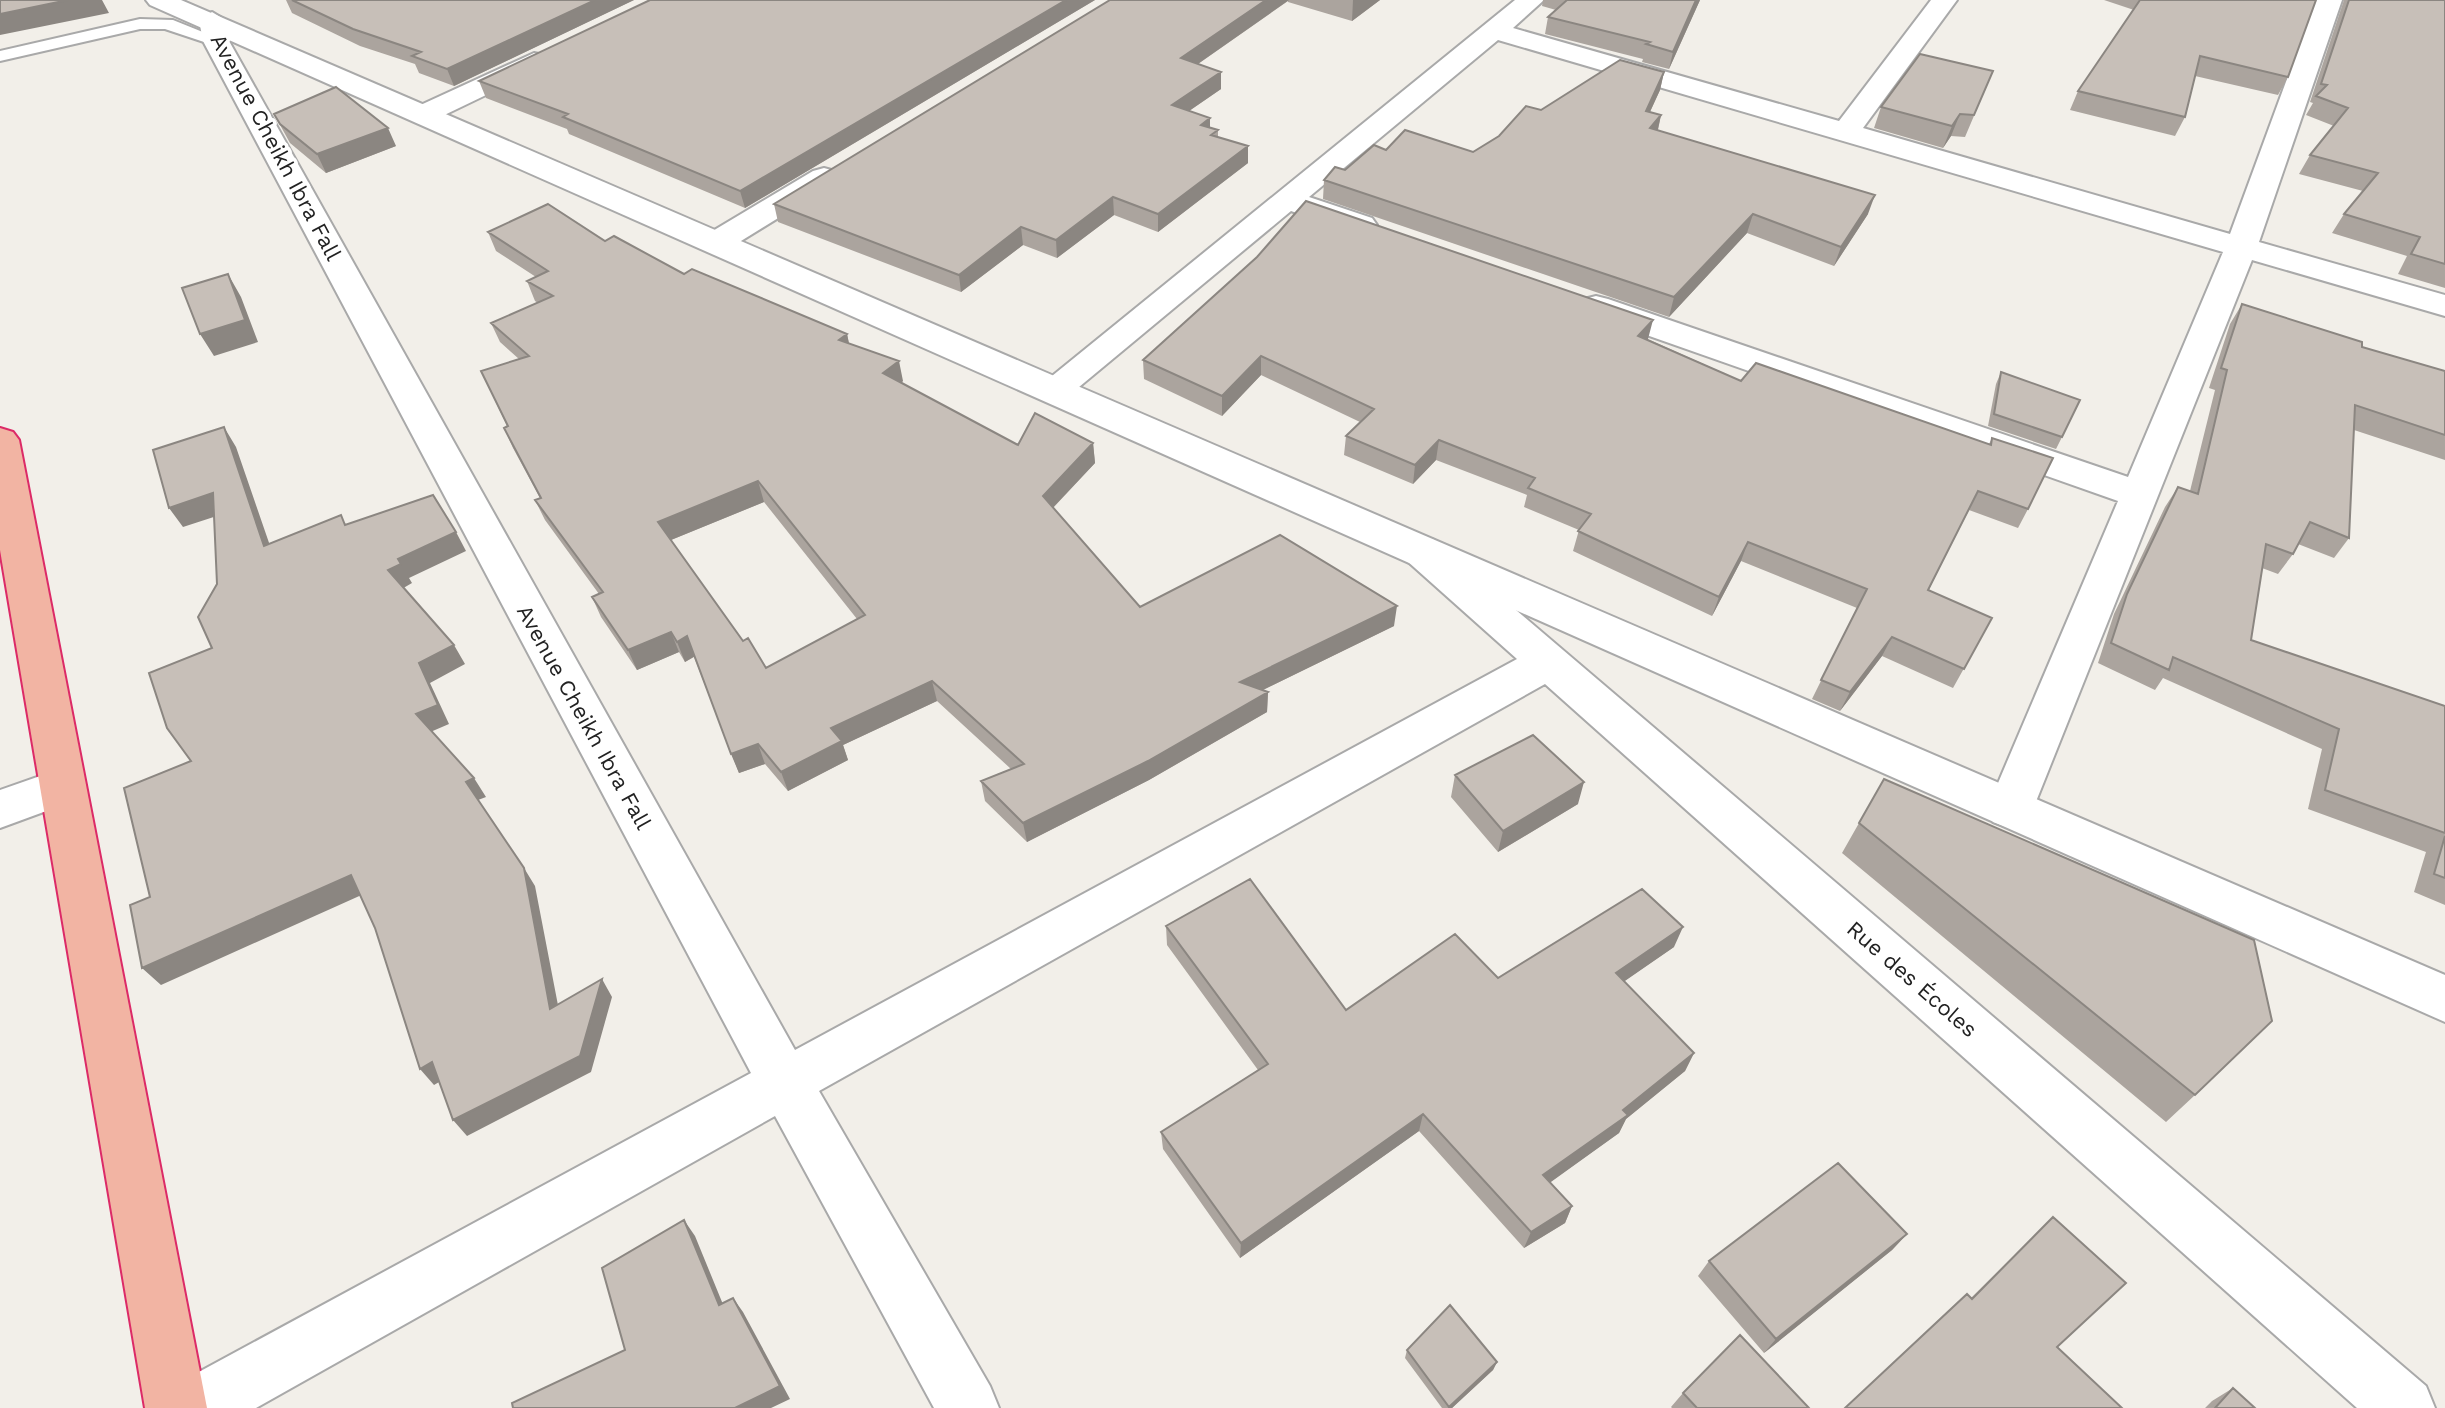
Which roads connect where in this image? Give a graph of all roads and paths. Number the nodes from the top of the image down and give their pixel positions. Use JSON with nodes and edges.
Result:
{"nodes":[{"id":1,"x":1531,"y":0,"type":"edge"},
{"id":2,"x":1944,"y":0,"type":"edge"},
{"id":3,"x":2329,"y":0,"type":"edge"},
{"id":4,"x":201,"y":15,"type":"edge"},
{"id":5,"x":36,"y":28,"type":"edge"},
{"id":6,"x":1493,"y":30,"type":"junction"},
{"id":7,"x":40,"y":47,"type":"junction"},
{"id":8,"x":564,"y":47,"type":"edge"},
{"id":9,"x":0,"y":56,"type":"edge"},
{"id":10,"x":424,"y":114,"type":"junction"},
{"id":11,"x":1846,"y":131,"type":"junction"},
{"id":12,"x":851,"y":161,"type":"edge"},
{"id":13,"x":1286,"y":199,"type":"junction"},
{"id":14,"x":1391,"y":235,"type":"edge"},
{"id":15,"x":717,"y":242,"type":"junction"},
{"id":16,"x":2241,"y":248,"type":"junction"},
{"id":17,"x":1571,"y":298,"type":"edge"},
{"id":18,"x":2445,"y":306,"type":"edge"},
{"id":19,"x":1054,"y":389,"type":"junction"},
{"id":20,"x":0,"y":440,"type":"edge"},
{"id":21,"x":2141,"y":495,"type":"junction"},
{"id":22,"x":9,"y":536,"type":"edge"},
{"id":23,"x":1420,"y":550,"type":"junction"},
{"id":24,"x":1548,"y":662,"type":"junction"},
{"id":25,"x":63,"y":786,"type":"junction"},
{"id":26,"x":0,"y":809,"type":"edge"},
{"id":27,"x":2010,"y":809,"type":"junction"},
{"id":28,"x":2445,"y":999,"type":"edge"},
{"id":29,"x":785,"y":1083,"type":"junction"},
{"id":30,"x":176,"y":1408,"type":"edge"},
{"id":31,"x":195,"y":1408,"type":"edge"},
{"id":32,"x":968,"y":1408,"type":"edge"},
{"id":33,"x":2404,"y":1408,"type":"edge"}],
"edges":[{"from":1,"to":6,"type":"street"},
{"from":2,"to":11,"type":"street"},
{"from":3,"to":16,"type":"street"},
{"from":4,"to":7,"type":"lane"},
{"from":4,"to":10,"type":"street"},
{"from":4,"to":29,"type":"street","name":"Avenue Cheikh Ibra Fall"},
{"from":5,"to":7,"type":"lane"},
{"from":6,"to":11,"type":"street"},
{"from":6,"to":13,"type":"street"},
{"from":7,"to":9,"type":"lane"},
{"from":8,"to":10,"type":"street"},
{"from":10,"to":15,"type":"street"},
{"from":11,"to":16,"type":"street"},
{"from":12,"to":15,"type":"street"},
{"from":13,"to":14,"type":"street"},
{"from":13,"to":19,"type":"street"},
{"from":15,"to":19,"type":"street"},
{"from":16,"to":18,"type":"street"},
{"from":16,"to":21,"type":"street"},
{"from":17,"to":21,"type":"street"},
{"from":19,"to":23,"type":"street"},
{"from":20,"to":22,"type":"highway"},
{"from":21,"to":27,"type":"street"},
{"from":22,"to":25,"type":"highway"},
{"from":23,"to":24,"type":"street","name":"Rue des Écoles"},
{"from":23,"to":27,"type":"street"},
{"from":24,"to":29,"type":"street"},
{"from":24,"to":33,"type":"street","name":"Rue des Écoles"},
{"from":25,"to":26,"type":"street"},
{"from":25,"to":30,"type":"highway"},
{"from":27,"to":28,"type":"street"},
{"from":29,"to":31,"type":"street"},
{"from":29,"to":32,"type":"street","name":"Avenue Cheikh Ibra Fall"}]}
